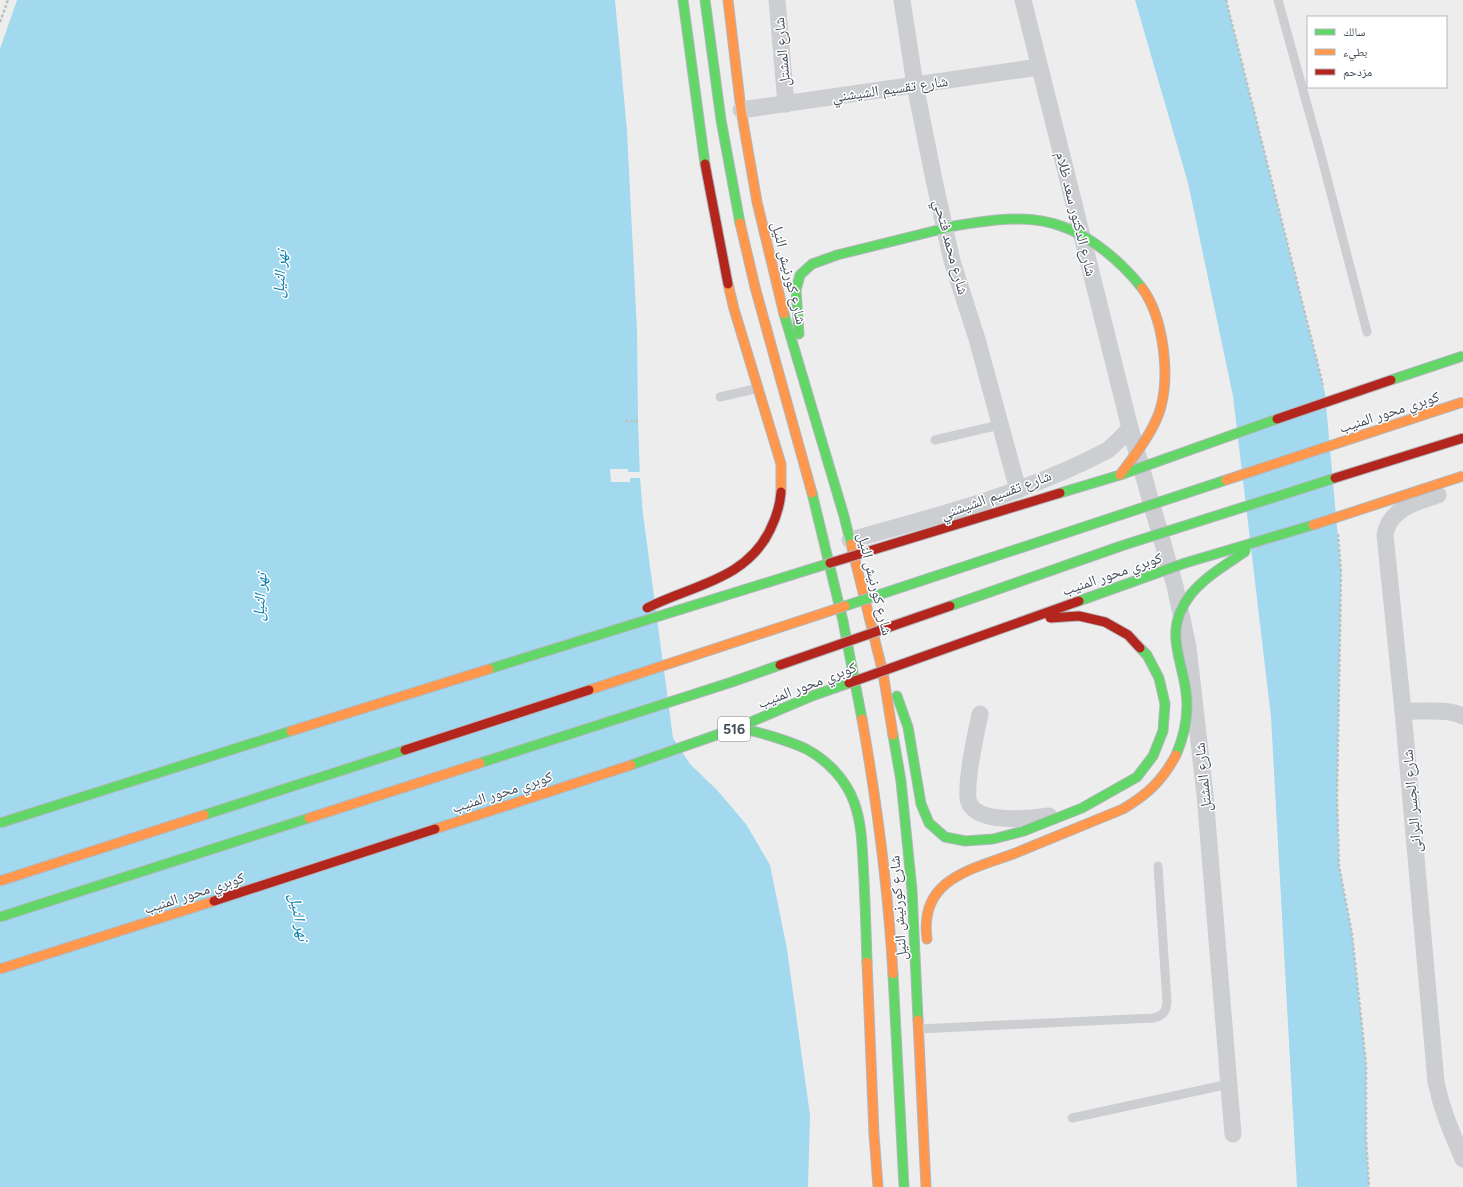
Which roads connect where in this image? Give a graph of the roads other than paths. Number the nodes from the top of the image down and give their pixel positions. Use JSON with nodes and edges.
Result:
{"nodes":[{"id":1,"x":683,"y":0,"type":"edge"},
{"id":2,"x":705,"y":0,"type":"edge"},
{"id":3,"x":728,"y":0,"type":"edge"},
{"id":4,"x":777,"y":0,"type":"edge"},
{"id":5,"x":902,"y":0,"type":"edge"},
{"id":6,"x":1023,"y":0,"type":"edge"},
{"id":7,"x":1278,"y":0,"type":"edge"},
{"id":8,"x":1039,"y":68,"type":"junction"},
{"id":9,"x":915,"y":86,"type":"junction"},
{"id":10,"x":786,"y":104,"type":"junction"},
{"id":11,"x":741,"y":110,"type":"junction"},
{"id":12,"x":950,"y":228,"type":"junction"},
{"id":13,"x":1367,"y":332,"type":"dead end"},
{"id":14,"x":1463,"y":356,"type":"edge"},
{"id":15,"x":801,"y":376,"type":"junction"},
{"id":16,"x":774,"y":384,"type":"junction"},
{"id":17,"x":720,"y":397,"type":"dead end"},
{"id":18,"x":1463,"y":402,"type":"edge"},
{"id":19,"x":1000,"y":425,"type":"junction"},
{"id":20,"x":1130,"y":428,"type":"junction"},
{"id":21,"x":1463,"y":438,"type":"edge"},
{"id":22,"x":935,"y":440,"type":"dead end"},
{"id":23,"x":1120,"y":475,"type":"junction"},
{"id":24,"x":1463,"y":476,"type":"edge"},
{"id":25,"x":1463,"y":486,"type":"edge"},
{"id":26,"x":1018,"y":490,"type":"junction"},
{"id":27,"x":850,"y":540,"type":"junction"},
{"id":28,"x":1256,"y":543,"type":"junction"},
{"id":29,"x":1000,"y":628,"type":"junction"},
{"id":30,"x":615,"y":629,"type":"junction"},
{"id":31,"x":883,"y":673,"type":"junction"},
{"id":32,"x":1196,"y":711,"type":"junction"},
{"id":33,"x":1403,"y":711,"type":"junction"},
{"id":34,"x":980,"y":714,"type":"dead end"},
{"id":35,"x":1463,"y":716,"type":"edge"},
{"id":36,"x":739,"y":727,"type":"junction"},
{"id":37,"x":0,"y":823,"type":"edge"},
{"id":38,"x":1158,"y":866,"type":"dead end"},
{"id":39,"x":0,"y":881,"type":"edge"},
{"id":40,"x":0,"y":917,"type":"edge"},
{"id":41,"x":928,"y":950,"type":"dead end"},
{"id":42,"x":0,"y":969,"type":"edge"},
{"id":43,"x":926,"y":1004,"type":"dead end"},
{"id":44,"x":918,"y":1026,"type":"junction"},
{"id":45,"x":1229,"y":1084,"type":"junction"},
{"id":46,"x":1072,"y":1118,"type":"dead end"},
{"id":47,"x":1234,"y":1134,"type":"dead end"},
{"id":48,"x":1463,"y":1159,"type":"edge"},
{"id":49,"x":878,"y":1187,"type":"edge"},
{"id":50,"x":904,"y":1187,"type":"edge"},
{"id":51,"x":926,"y":1187,"type":"edge"}],
"edges":[{"from":1,"to":30,"type":"highway","bridge":true},
{"from":2,"to":16,"type":"highway","name":"شارع كورنيش النيل"},
{"from":3,"to":11,"type":"highway","name":"شارع كورنيش النيل"},
{"from":4,"to":10,"type":"street","name":"شارع المشتل"},
{"from":5,"to":9,"type":"street","name":"شارع محمد فتحي"},
{"from":6,"to":8,"type":"street","name":"شارع الدكتور سعد ظلام"},
{"from":7,"to":13,"type":"lane"},
{"from":8,"to":9,"type":"street","name":"شارع تقسيم الشيشني"},
{"from":8,"to":20,"type":"street","name":"شارع الدكتور سعد ظلام"},
{"from":9,"to":10,"type":"street","name":"شارع تقسيم الشيشني"},
{"from":9,"to":12,"type":"street","name":"شارع محمد فتحي"},
{"from":10,"to":11,"type":"street","name":"شارع تقسيم الشيشني"},
{"from":11,"to":15,"type":"highway","name":"شارع كورنيش النيل"},
{"from":12,"to":15,"type":"highway"},
{"from":12,"to":19,"type":"street","name":"شارع محمد فتحي"},
{"from":12,"to":23,"type":"highway","bridge":true},
{"from":14,"to":23,"type":"highway","name":"كوبري محور المنيب","bridge":true},
{"from":15,"to":27,"type":"highway","name":"شارع كورنيش النيل"},
{"from":16,"to":17,"type":"lane"},
{"from":16,"to":50,"type":"highway","name":"شارع كورنيش النيل"},
{"from":18,"to":39,"type":"highway","name":"كوبري محور المنيب","bridge":true},
{"from":19,"to":22,"type":"lane"},
{"from":19,"to":26,"type":"street","name":"شارع محمد فتحي"},
{"from":20,"to":26,"type":"street","name":"شارع تقسيم الشيشني"},
{"from":20,"to":32,"type":"street","name":"شارع المشتل"},
{"from":21,"to":40,"type":"highway","name":"كوبري محور المنيب","bridge":true},
{"from":23,"to":30,"type":"highway","name":"كوبري محور المنيب","bridge":true},
{"from":24,"to":28,"type":"highway","name":"كوبري محور المنيب","number":"516","bridge":true},
{"from":25,"to":33,"type":"street","name":"شارع الجسر البرانى"},
{"from":26,"to":27,"type":"street","name":"شارع تقسيم الشيشني"},
{"from":27,"to":31,"type":"highway","name":"شارع كورنيش النيل"},
{"from":28,"to":29,"type":"highway","name":"كوبري محور المنيب","number":"516","bridge":true},
{"from":28,"to":41,"type":"highway","bridge":true},
{"from":29,"to":31,"type":"highway","bridge":true},
{"from":29,"to":36,"type":"highway","name":"كوبري محور المنيب","number":"516","bridge":true},
{"from":30,"to":37,"type":"highway","name":"كوبري محور المنيب","bridge":true},
{"from":31,"to":44,"type":"highway","name":"شارع كورنيش النيل"},
{"from":32,"to":34,"type":"street"},
{"from":32,"to":45,"type":"street","name":"شارع المشتل"},
{"from":33,"to":35,"type":"street"},
{"from":33,"to":48,"type":"street","name":"شارع الجسر البرانى"},
{"from":36,"to":42,"type":"highway","name":"كوبري محور المنيب","number":"516","bridge":true},
{"from":36,"to":49,"type":"highway"},
{"from":38,"to":44,"type":"lane"},
{"from":43,"to":44,"type":"highway"},
{"from":44,"to":51,"type":"highway","name":"شارع كورنيش النيل"},
{"from":45,"to":46,"type":"lane"},
{"from":45,"to":47,"type":"street","name":"شارع المشتل"}]}
